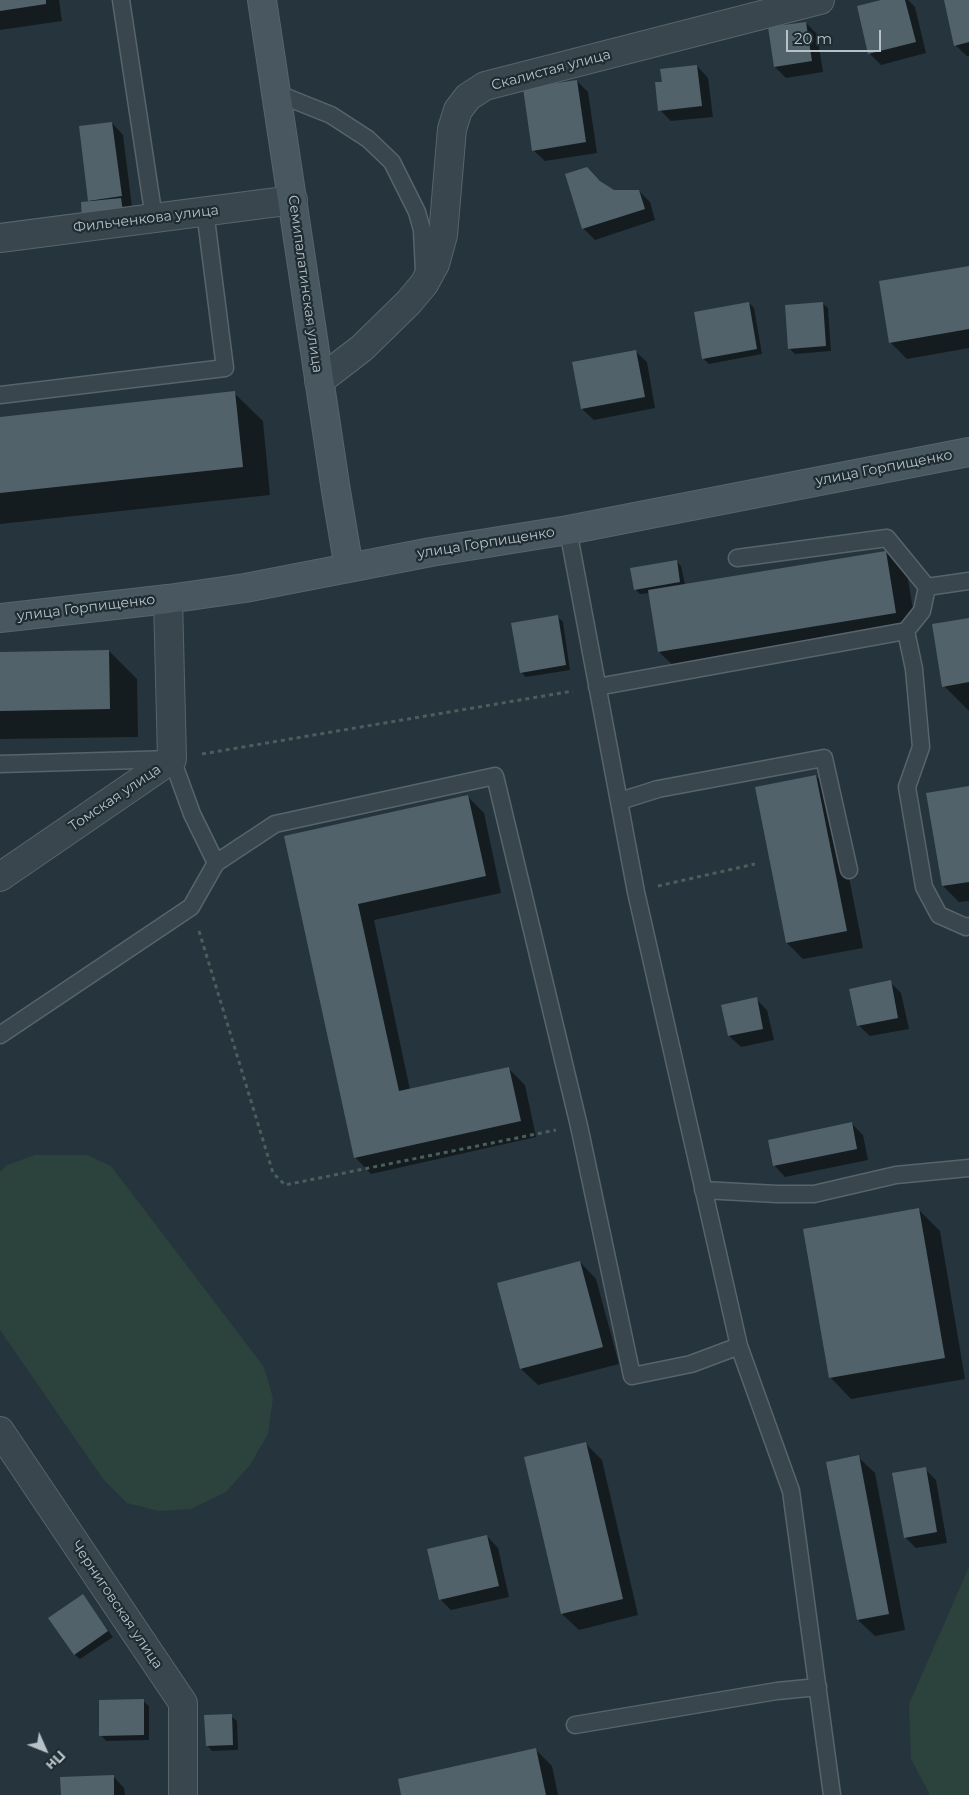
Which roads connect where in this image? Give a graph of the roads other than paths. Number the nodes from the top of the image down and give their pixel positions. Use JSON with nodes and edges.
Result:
{"nodes":[{"id":1,"x":121,"y":0,"type":"edge"},
{"id":2,"x":262,"y":0,"type":"edge"},
{"id":3,"x":820,"y":0,"type":"edge"},
{"id":4,"x":276,"y":93,"type":"junction"},
{"id":5,"x":293,"y":200,"type":"junction"},
{"id":6,"x":205,"y":211,"type":"junction"},
{"id":7,"x":154,"y":218,"type":"junction"},
{"id":8,"x":0,"y":238,"type":"edge"},
{"id":9,"x":424,"y":284,"type":"junction"},
{"id":10,"x":319,"y":382,"type":"junction"},
{"id":11,"x":0,"y":394,"type":"edge"},
{"id":12,"x":969,"y":452,"type":"edge"},
{"id":13,"x":568,"y":530,"type":"junction"},
{"id":14,"x":738,"y":558,"type":"dead end"},
{"id":15,"x":349,"y":568,"type":"junction"},
{"id":16,"x":969,"y":581,"type":"edge"},
{"id":17,"x":927,"y":587,"type":"junction"},
{"id":18,"x":168,"y":599,"type":"junction"},
{"id":19,"x":0,"y":618,"type":"edge"},
{"id":20,"x":906,"y":630,"type":"junction"},
{"id":21,"x":597,"y":687,"type":"junction"},
{"id":22,"x":172,"y":759,"type":"junction"},
{"id":23,"x":0,"y":764,"type":"edge"},
{"id":24,"x":620,"y":801,"type":"junction"},
{"id":25,"x":216,"y":863,"type":"junction"},
{"id":26,"x":849,"y":870,"type":"dead end"},
{"id":27,"x":0,"y":877,"type":"edge"},
{"id":28,"x":969,"y":926,"type":"edge"},
{"id":29,"x":0,"y":1035,"type":"edge"},
{"id":30,"x":969,"y":1168,"type":"edge"},
{"id":31,"x":703,"y":1190,"type":"junction"},
{"id":32,"x":739,"y":1346,"type":"junction"},
{"id":33,"x":0,"y":1432,"type":"edge"},
{"id":34,"x":818,"y":1687,"type":"junction"},
{"id":35,"x":575,"y":1724,"type":"dead end"},
{"id":36,"x":183,"y":1795,"type":"edge"},
{"id":37,"x":832,"y":1795,"type":"edge"}],
"edges":[{"from":1,"to":7,"type":"lane"},
{"from":2,"to":4,"type":"main road","name":"Семипалатинская улица"},
{"from":3,"to":9,"type":"street","name":"Скалистая улица"},
{"from":4,"to":5,"type":"main road","name":"Семипалатинская улица"},
{"from":4,"to":9,"type":"lane"},
{"from":5,"to":6,"type":"street","name":"Фильченкова улица"},
{"from":5,"to":10,"type":"main road","name":"Семипалатинская улица"},
{"from":6,"to":7,"type":"street","name":"Фильченкова улица"},
{"from":6,"to":11,"type":"lane"},
{"from":7,"to":8,"type":"street","name":"Фильченкова улица"},
{"from":9,"to":10,"type":"street","name":"Скалистая улица"},
{"from":10,"to":15,"type":"main road","name":"Семипалатинская улица"},
{"from":12,"to":13,"type":"main road","name":"улица Горпищенко"},
{"from":13,"to":15,"type":"main road","name":"улица Горпищенко"},
{"from":13,"to":21,"type":"lane"},
{"from":14,"to":17,"type":"lane"},
{"from":15,"to":18,"type":"main road","name":"улица Горпищенко"},
{"from":16,"to":17,"type":"lane"},
{"from":17,"to":20,"type":"lane"},
{"from":18,"to":19,"type":"main road","name":"улица Горпищенко"},
{"from":18,"to":22,"type":"street","name":"Томская улица"},
{"from":20,"to":21,"type":"lane"},
{"from":20,"to":28,"type":"lane"},
{"from":21,"to":24,"type":"lane"},
{"from":22,"to":23,"type":"lane"},
{"from":22,"to":25,"type":"lane"},
{"from":22,"to":27,"type":"street","name":"Томская улица"},
{"from":24,"to":26,"type":"lane"},
{"from":24,"to":31,"type":"lane"},
{"from":25,"to":29,"type":"lane"},
{"from":25,"to":32,"type":"lane"},
{"from":30,"to":31,"type":"lane"},
{"from":31,"to":32,"type":"lane"},
{"from":32,"to":34,"type":"lane"},
{"from":33,"to":36,"type":"street","name":"Черниговская улица"},
{"from":34,"to":35,"type":"lane"},
{"from":34,"to":37,"type":"lane"}]}
